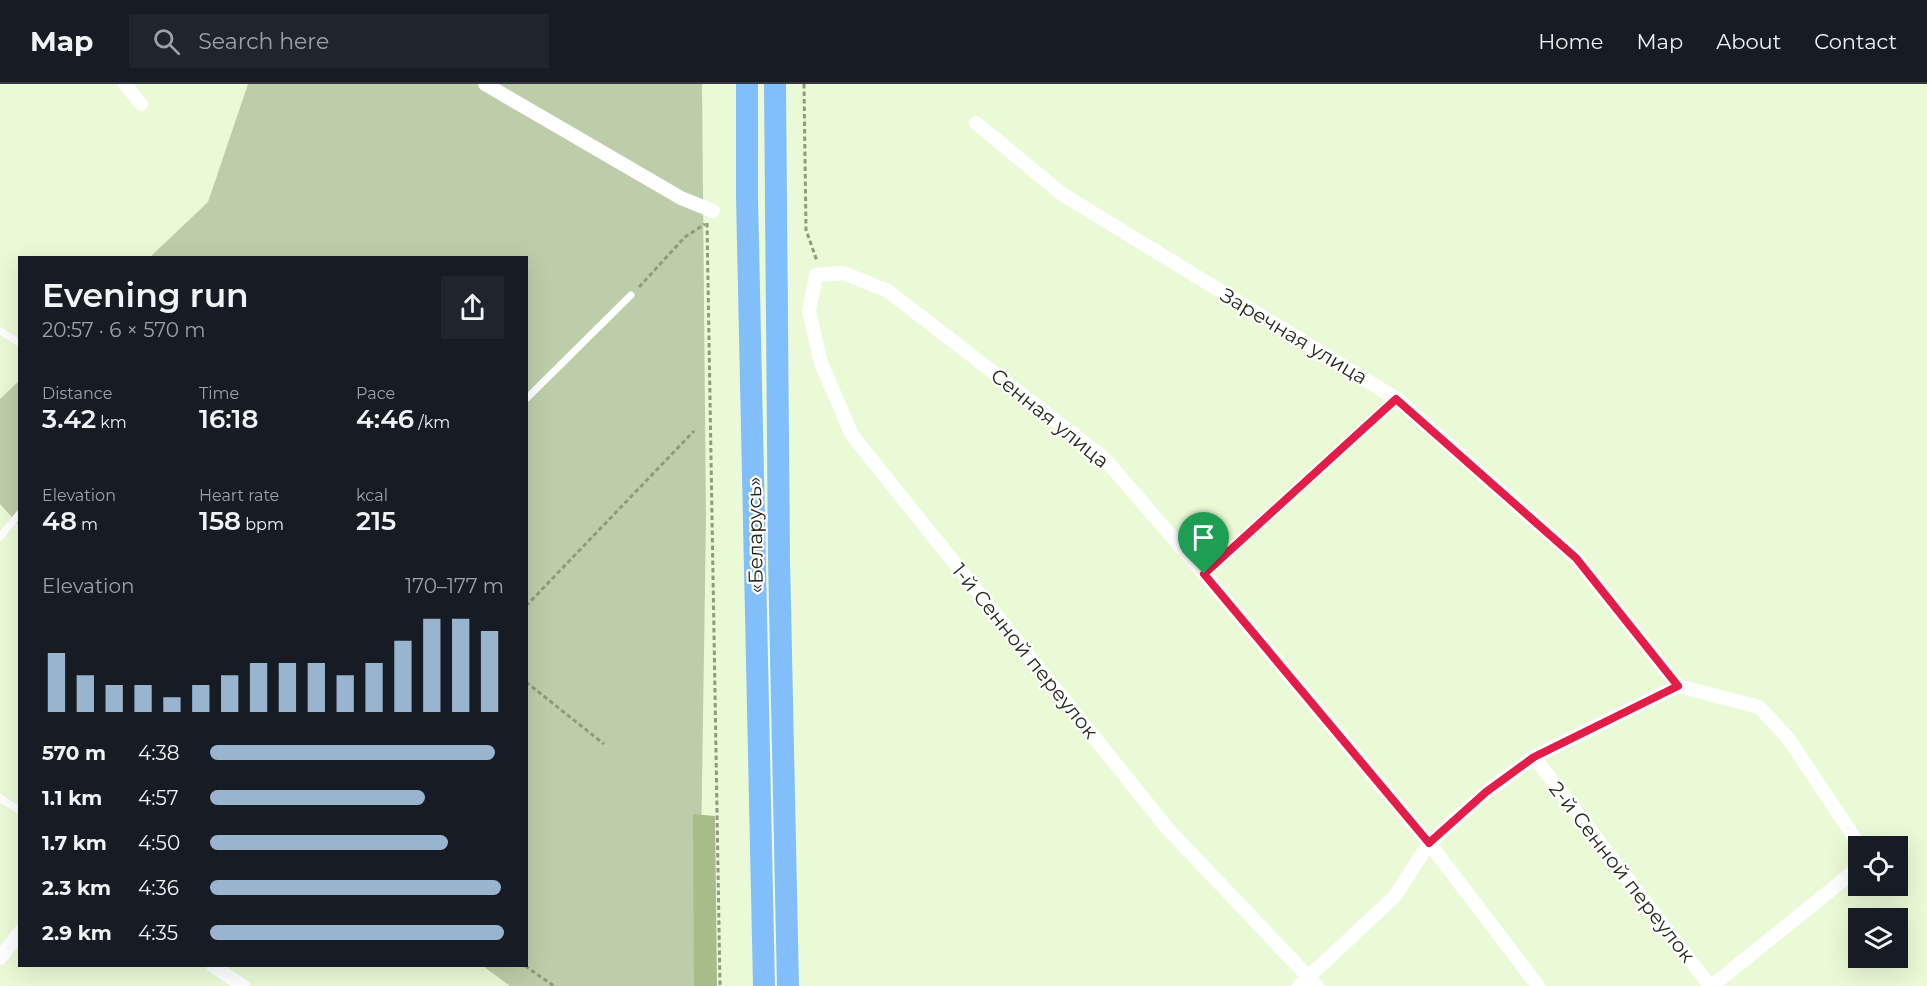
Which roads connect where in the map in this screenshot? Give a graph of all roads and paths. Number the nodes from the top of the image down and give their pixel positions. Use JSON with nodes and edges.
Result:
{"nodes":[{"id":1,"x":125,"y":84,"type":"edge"},
{"id":2,"x":485,"y":84,"type":"edge"},
{"id":3,"x":747,"y":84,"type":"edge"},
{"id":4,"x":774,"y":84,"type":"edge"},
{"id":5,"x":804,"y":84,"type":"edge"},
{"id":6,"x":141,"y":104,"type":"dead end"},
{"id":7,"x":976,"y":123,"type":"dead end"},
{"id":8,"x":710,"y":216,"type":"junction"},
{"id":9,"x":818,"y":275,"type":"junction"},
{"id":10,"x":632,"y":295,"type":"joint"},
{"id":11,"x":0,"y":331,"type":"edge"},
{"id":12,"x":18,"y":342,"type":"edge"},
{"id":13,"x":528,"y":397,"type":"edge"},
{"id":14,"x":1396,"y":399,"type":"junction"},
{"id":15,"x":694,"y":431,"type":"dead end"},
{"id":16,"x":18,"y":515,"type":"edge"},
{"id":17,"x":0,"y":537,"type":"edge"},
{"id":18,"x":1204,"y":574,"type":"junction"},
{"id":19,"x":528,"y":604,"type":"edge"},
{"id":20,"x":528,"y":684,"type":"edge"},
{"id":21,"x":1678,"y":686,"type":"junction"},
{"id":22,"x":604,"y":744,"type":"dead end"},
{"id":23,"x":1534,"y":757,"type":"junction"},
{"id":24,"x":0,"y":798,"type":"edge"},
{"id":25,"x":18,"y":811,"type":"edge"},
{"id":26,"x":1853,"y":836,"type":"edge"},
{"id":27,"x":1429,"y":843,"type":"junction"},
{"id":28,"x":1848,"y":876,"type":"edge"},
{"id":29,"x":18,"y":935,"type":"edge"},
{"id":30,"x":0,"y":958,"type":"edge"},
{"id":31,"x":214,"y":967,"type":"edge"},
{"id":32,"x":526,"y":967,"type":"edge"},
{"id":33,"x":1308,"y":983,"type":"edge"},
{"id":34,"x":243,"y":986,"type":"edge"},
{"id":35,"x":554,"y":986,"type":"edge"},
{"id":36,"x":720,"y":986,"type":"edge"},
{"id":37,"x":764,"y":986,"type":"edge"},
{"id":38,"x":788,"y":986,"type":"edge"},
{"id":39,"x":1538,"y":986,"type":"edge"},
{"id":40,"x":1711,"y":986,"type":"edge"}],
"edges":[{"from":1,"to":6,"type":"street"},
{"from":2,"to":8,"type":"street"},
{"from":3,"to":37,"type":"highway","name":"«Беларусь»"},
{"from":4,"to":38,"type":"highway","name":"«Беларусь»"},
{"from":5,"to":9,"type":"path"},
{"from":7,"to":14,"type":"street","name":"Заречная улица"},
{"from":8,"to":10,"type":"path"},
{"from":8,"to":36,"type":"path"},
{"from":9,"to":18,"type":"street","name":"Сенная улица"},
{"from":9,"to":33,"type":"street","name":"1-й Сенной переулок"},
{"from":10,"to":13,"type":"lane"},
{"from":11,"to":12,"type":"lane"},
{"from":14,"to":18,"type":"lane"},
{"from":14,"to":21,"type":"street","name":"Заречная улица"},
{"from":15,"to":19,"type":"path"},
{"from":16,"to":17,"type":"lane"},
{"from":18,"to":27,"type":"street","name":"Сенная улица"},
{"from":20,"to":22,"type":"path"},
{"from":21,"to":23,"type":"street"},
{"from":21,"to":26,"type":"street"},
{"from":23,"to":27,"type":"street"},
{"from":23,"to":40,"type":"street","name":"2-й Сенной переулок"},
{"from":24,"to":25,"type":"lane"},
{"from":27,"to":33,"type":"street"},
{"from":27,"to":39,"type":"street","name":"Сенная улица"},
{"from":28,"to":40,"type":"street","name":"2-й Сенной переулок"},
{"from":29,"to":30,"type":"street"},
{"from":31,"to":34,"type":"street"},
{"from":32,"to":35,"type":"path"}]}
